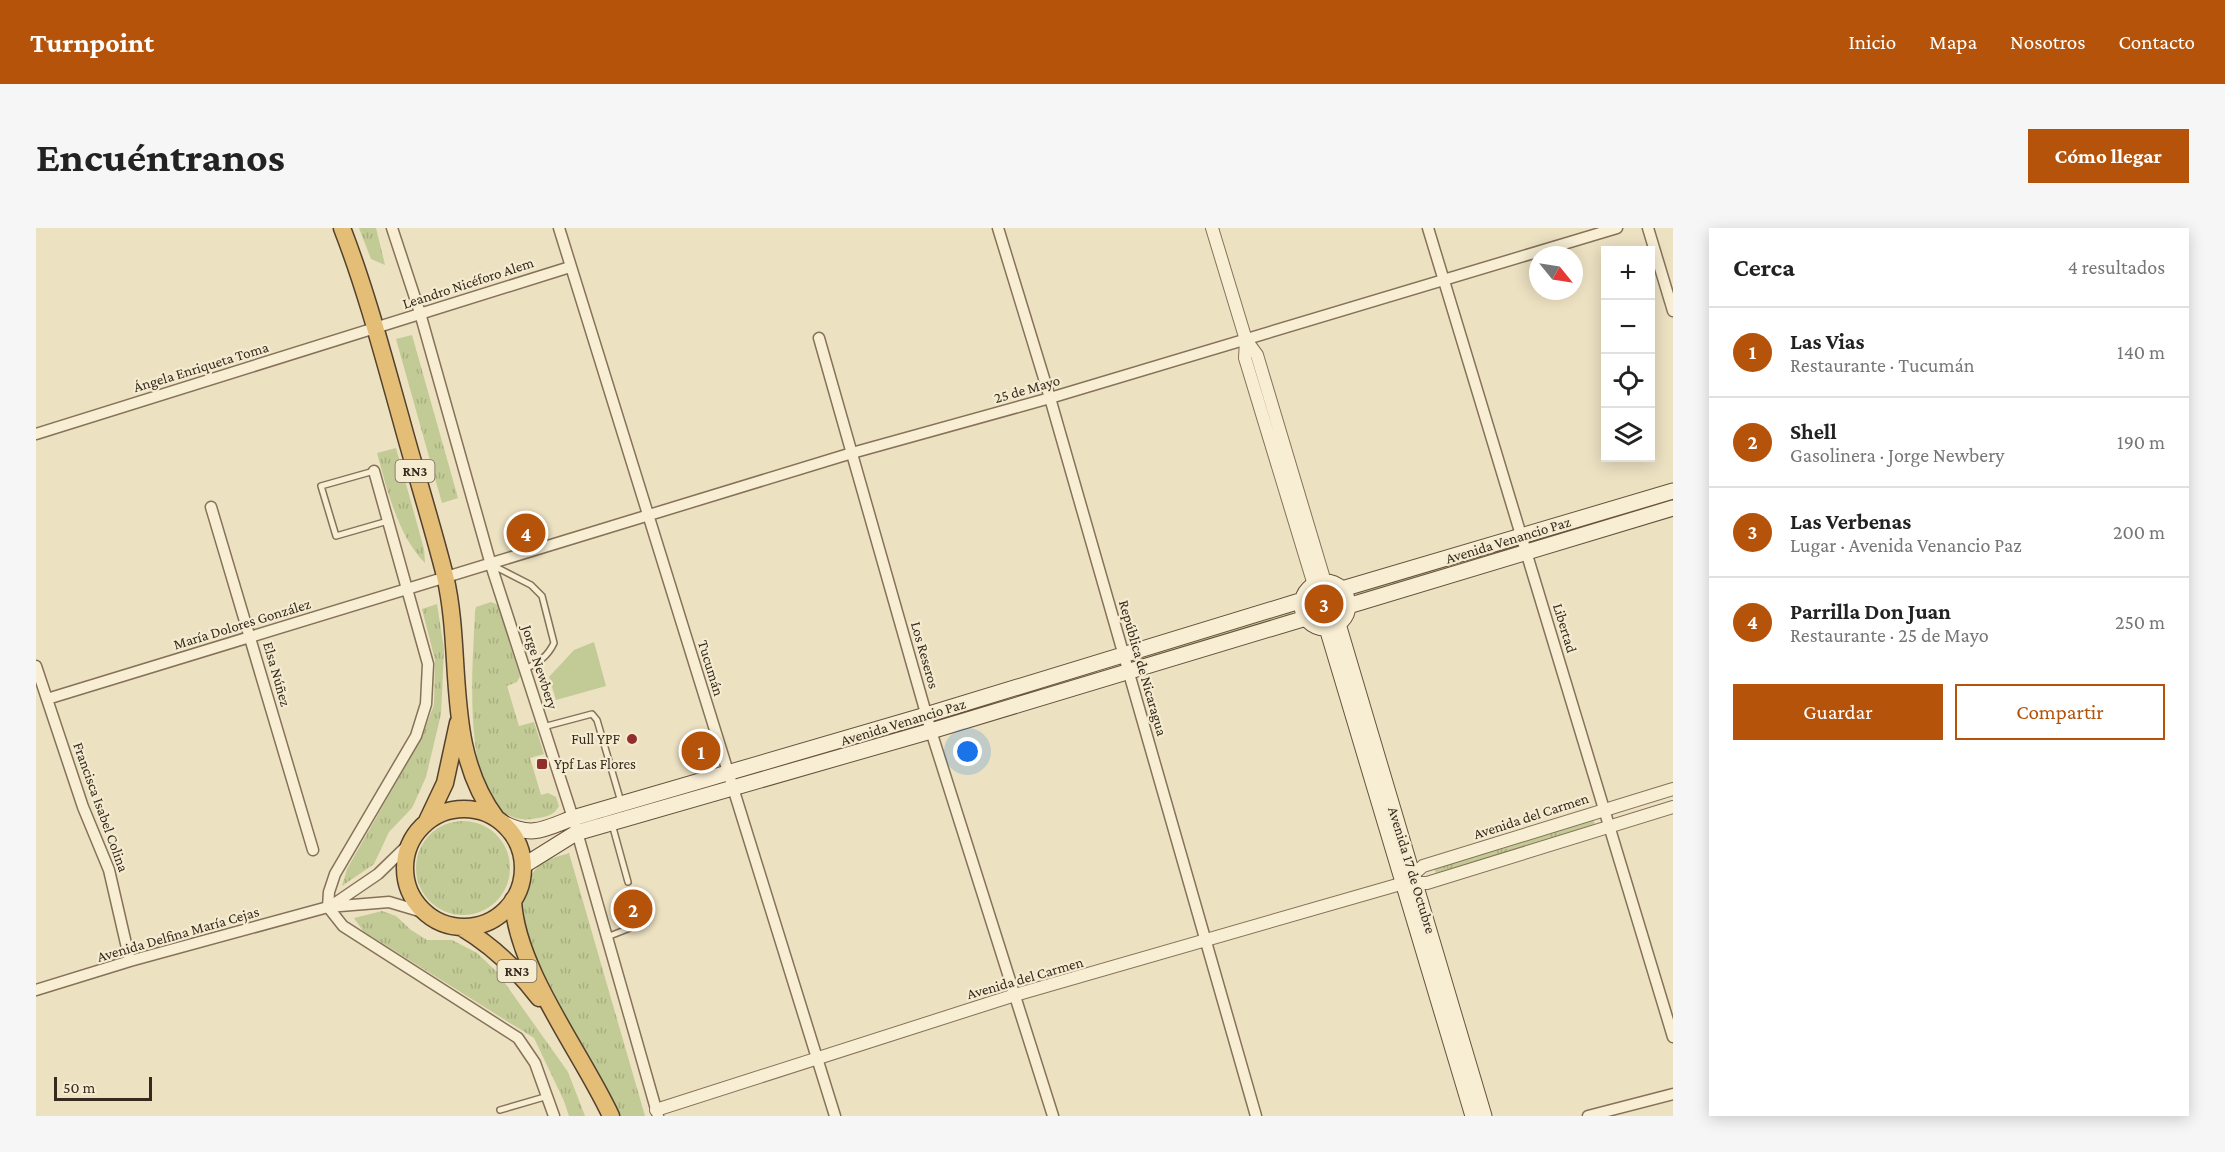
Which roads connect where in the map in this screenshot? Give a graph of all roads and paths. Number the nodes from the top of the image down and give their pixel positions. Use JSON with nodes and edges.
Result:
{"nodes":[{"id":1,"x":342,"y":228,"type":"edge"},
{"id":2,"x":392,"y":228,"type":"edge"},
{"id":3,"x":559,"y":228,"type":"edge"},
{"id":4,"x":998,"y":228,"type":"edge"},
{"id":5,"x":1212,"y":228,"type":"edge"},
{"id":6,"x":1428,"y":228,"type":"edge"},
{"id":7,"x":1617,"y":228,"type":"edge"},
{"id":8,"x":1648,"y":228,"type":"edge"},
{"id":9,"x":570,"y":267,"type":"junction"},
{"id":10,"x":1444,"y":280,"type":"junction"},
{"id":11,"x":1673,"y":311,"type":"edge"},
{"id":12,"x":420,"y":313,"type":"junction"},
{"id":13,"x":375,"y":329,"type":"junction"},
{"id":14,"x":819,"y":338,"type":"dead end"},
{"id":15,"x":1246,"y":340,"type":"junction"},
{"id":16,"x":1050,"y":398,"type":"junction"},
{"id":17,"x":36,"y":434,"type":"edge"},
{"id":18,"x":852,"y":453,"type":"junction"},
{"id":19,"x":374,"y":471,"type":"joint"},
{"id":20,"x":1673,"y":490,"type":"edge"},
{"id":21,"x":211,"y":507,"type":"dead end"},
{"id":22,"x":1673,"y":508,"type":"edge"},
{"id":23,"x":647,"y":515,"type":"junction"},
{"id":24,"x":388,"y":521,"type":"junction"},
{"id":25,"x":1521,"y":536,"type":"junction"},
{"id":26,"x":1526,"y":552,"type":"junction"},
{"id":27,"x":491,"y":565,"type":"junction"},
{"id":28,"x":445,"y":579,"type":"junction"},
{"id":29,"x":1319,"y":583,"type":"junction"},
{"id":30,"x":1342,"y":589,"type":"junction"},
{"id":31,"x":408,"y":590,"type":"junction"},
{"id":32,"x":1303,"y":600,"type":"junction"},
{"id":33,"x":1348,"y":606,"type":"junction"},
{"id":34,"x":1306,"y":618,"type":"junction"},
{"id":35,"x":1332,"y":626,"type":"junction"},
{"id":36,"x":251,"y":637,"type":"junction"},
{"id":37,"x":1124,"y":655,"type":"junction"},
{"id":38,"x":36,"y":666,"type":"edge"},
{"id":39,"x":525,"y":669,"type":"junction"},
{"id":40,"x":1128,"y":670,"type":"junction"},
{"id":41,"x":47,"y":699,"type":"junction"},
{"id":42,"x":927,"y":715,"type":"junction"},
{"id":43,"x":459,"y":719,"type":"junction"},
{"id":44,"x":543,"y":727,"type":"junction"},
{"id":45,"x":931,"y":730,"type":"junction"},
{"id":46,"x":728,"y":773,"type":"junction"},
{"id":47,"x":732,"y":788,"type":"junction"},
{"id":48,"x":1673,"y":789,"type":"edge"},
{"id":49,"x":622,"y":804,"type":"junction"},
{"id":50,"x":1673,"y":807,"type":"edge"},
{"id":51,"x":1604,"y":808,"type":"junction"},
{"id":52,"x":499,"y":820,"type":"junction"},
{"id":53,"x":426,"y":822,"type":"junction"},
{"id":54,"x":611,"y":823,"type":"junction"},
{"id":55,"x":574,"y":825,"type":"junction"},
{"id":56,"x":1609,"y":826,"type":"junction"},
{"id":57,"x":411,"y":842,"type":"junction"},
{"id":58,"x":313,"y":850,"type":"dead end"},
{"id":59,"x":523,"y":866,"type":"junction"},
{"id":60,"x":1411,"y":880,"type":"junction"},
{"id":61,"x":628,"y":882,"type":"dead end"},
{"id":62,"x":513,"y":900,"type":"junction"},
{"id":63,"x":328,"y":907,"type":"junction"},
{"id":64,"x":635,"y":909,"type":"dead end"},
{"id":65,"x":426,"y":913,"type":"junction"},
{"id":66,"x":461,"y":927,"type":"junction"},
{"id":67,"x":607,"y":937,"type":"junction"},
{"id":68,"x":1205,"y":941,"type":"junction"},
{"id":69,"x":130,"y":961,"type":"junction"},
{"id":70,"x":36,"y":990,"type":"edge"},
{"id":71,"x":1015,"y":995,"type":"junction"},
{"id":72,"x":561,"y":1027,"type":"junction"},
{"id":73,"x":1673,"y":1037,"type":"edge"},
{"id":74,"x":816,"y":1057,"type":"junction"},
{"id":75,"x":1673,"y":1094,"type":"edge"},
{"id":76,"x":548,"y":1096,"type":"junction"},
{"id":77,"x":500,"y":1110,"type":"dead end"},
{"id":78,"x":657,"y":1113,"type":"edge"},
{"id":79,"x":554,"y":1116,"type":"edge"},
{"id":80,"x":611,"y":1116,"type":"edge"},
{"id":81,"x":835,"y":1116,"type":"edge"},
{"id":82,"x":1053,"y":1116,"type":"edge"},
{"id":83,"x":1256,"y":1116,"type":"edge"},
{"id":84,"x":1473,"y":1116,"type":"edge"},
{"id":85,"x":1484,"y":1116,"type":"edge"},
{"id":86,"x":1588,"y":1116,"type":"edge"}],
"edges":[{"from":1,"to":13,"type":"highway","number":"RN3"},
{"from":2,"to":12,"type":"street","name":"Jorge Newbery"},
{"from":3,"to":9,"type":"street","name":"Tucumán"},
{"from":4,"to":16,"type":"street","name":"República de Nicaragua"},
{"from":5,"to":15,"type":"street"},
{"from":6,"to":10,"type":"street","name":"Libertad"},
{"from":7,"to":10,"type":"street","name":"25 de Mayo"},
{"from":8,"to":11,"type":"street"},
{"from":9,"to":12,"type":"street","name":"Leandro Nicéforo Alem"},
{"from":9,"to":23,"type":"street","name":"Tucumán"},
{"from":10,"to":15,"type":"street","name":"25 de Mayo"},
{"from":10,"to":25,"type":"street","name":"Libertad"},
{"from":12,"to":13,"type":"street","name":"Leandro Nicéforo Alem"},
{"from":12,"to":27,"type":"street","name":"Jorge Newbery"},
{"from":13,"to":17,"type":"street","name":"Ángela Enriqueta Toma"},
{"from":13,"to":28,"type":"highway","number":"RN3"},
{"from":14,"to":18,"type":"street","name":"Los Reseros"},
{"from":15,"to":16,"type":"street","name":"25 de Mayo"},
{"from":15,"to":29,"type":"street"},
{"from":16,"to":18,"type":"street","name":"25 de Mayo"},
{"from":16,"to":37,"type":"street","name":"República de Nicaragua"},
{"from":18,"to":23,"type":"street","name":"25 de Mayo"},
{"from":18,"to":42,"type":"street","name":"Los Reseros"},
{"from":19,"to":24,"type":"street"},
{"from":19,"to":24,"type":"lane"},
{"from":20,"to":25,"type":"main road","name":"Avenida Venancio Paz"},
{"from":21,"to":36,"type":"street","name":"Elsa Núñez"},
{"from":22,"to":26,"type":"main road","name":"Avenida Venancio Paz"},
{"from":23,"to":27,"type":"street","name":"25 de Mayo"},
{"from":23,"to":46,"type":"street","name":"Tucumán"},
{"from":24,"to":31,"type":"street"},
{"from":25,"to":26,"type":"street","name":"Libertad"},
{"from":25,"to":30,"type":"main road","name":"Avenida Venancio Paz"},
{"from":26,"to":33,"type":"main road","name":"Avenida Venancio Paz"},
{"from":26,"to":51,"type":"street","name":"Libertad"},
{"from":27,"to":28,"type":"street","name":"25 de Mayo"},
{"from":27,"to":39,"type":"street","name":"Jorge Newbery"},
{"from":27,"to":39,"type":"lane"},
{"from":28,"to":31,"type":"street","name":"María Dolores González"},
{"from":28,"to":43,"type":"highway","number":"RN3"},
{"from":29,"to":30,"type":"main road"},
{"from":29,"to":32,"type":"main road"},
{"from":30,"to":33,"type":"main road"},
{"from":31,"to":36,"type":"street","name":"María Dolores González"},
{"from":31,"to":63,"type":"street"},
{"from":32,"to":34,"type":"main road"},
{"from":32,"to":37,"type":"main road","name":"Avenida Venancio Paz"},
{"from":33,"to":35,"type":"main road"},
{"from":34,"to":35,"type":"main road"},
{"from":34,"to":40,"type":"main road","name":"Avenida Venancio Paz"},
{"from":35,"to":60,"type":"main road","name":"Avenida 17 de Octubre"},
{"from":36,"to":41,"type":"street","name":"María Dolores González"},
{"from":36,"to":58,"type":"street","name":"Elsa Núñez"},
{"from":37,"to":40,"type":"street","name":"República de Nicaragua"},
{"from":37,"to":42,"type":"main road","name":"Avenida Venancio Paz"},
{"from":38,"to":41,"type":"street","name":"Francisca Isabel Colina"},
{"from":39,"to":44,"type":"street","name":"Jorge Newbery"},
{"from":40,"to":45,"type":"main road","name":"Avenida Venancio Paz"},
{"from":40,"to":68,"type":"street","name":"República de Nicaragua"},
{"from":41,"to":69,"type":"street","name":"Francisca Isabel Colina"},
{"from":42,"to":45,"type":"street","name":"Los Reseros"},
{"from":42,"to":46,"type":"main road","name":"Avenida Venancio Paz"},
{"from":43,"to":52,"type":"highway","number":"RN3"},
{"from":43,"to":53,"type":"highway","number":"RN3"},
{"from":44,"to":49,"type":"lane"},
{"from":44,"to":55,"type":"street","name":"Jorge Newbery"},
{"from":45,"to":47,"type":"main road","name":"Avenida Venancio Paz"},
{"from":45,"to":71,"type":"street","name":"Los Reseros"},
{"from":46,"to":47,"type":"street","name":"Tucumán"},
{"from":46,"to":49,"type":"main road","name":"Avenida Venancio Paz"},
{"from":47,"to":54,"type":"main road","name":"Avenida Venancio Paz"},
{"from":47,"to":74,"type":"street","name":"Tucumán"},
{"from":48,"to":51,"type":"street","name":"Avenida del Carmen"},
{"from":49,"to":55,"type":"main road","name":"Avenida Venancio Paz"},
{"from":50,"to":56,"type":"street","name":"Avenida del Carmen"},
{"from":51,"to":56,"type":"street","name":"Libertad"},
{"from":51,"to":60,"type":"street","name":"Avenida del Carmen"},
{"from":52,"to":53,"type":"highway"},
{"from":52,"to":55,"type":"main road","name":"Avenida Venancio Paz"},
{"from":52,"to":59,"type":"highway","number":"RN3"},
{"from":53,"to":57,"type":"highway","number":"RN3"},
{"from":54,"to":55,"type":"main road","name":"Avenida Venancio Paz"},
{"from":54,"to":61,"type":"lane"},
{"from":55,"to":59,"type":"main road","name":"Avenida Venancio Paz"},
{"from":55,"to":67,"type":"street","name":"Jorge Newbery"},
{"from":56,"to":60,"type":"street","name":"Avenida del Carmen"},
{"from":56,"to":73,"type":"street","name":"Libertad"},
{"from":57,"to":63,"type":"street","name":"Avenida Delfina María Cejas"},
{"from":57,"to":65,"type":"highway","number":"RN3"},
{"from":59,"to":62,"type":"highway","number":"RN3"},
{"from":60,"to":68,"type":"street","name":"Avenida del Carmen"},
{"from":60,"to":84,"type":"main road","name":"Avenida 17 de Octubre"},
{"from":60,"to":85,"type":"main road","name":"Avenida 17 de Octubre"},
{"from":62,"to":66,"type":"highway","number":"RN3"},
{"from":62,"to":72,"type":"highway","number":"RN3"},
{"from":63,"to":65,"type":"street","name":"Avenida Delfina María Cejas"},
{"from":63,"to":69,"type":"street","name":"Avenida Delfina María Cejas"},
{"from":63,"to":76,"type":"street"},
{"from":64,"to":67,"type":"lane"},
{"from":65,"to":66,"type":"highway","number":"RN3"},
{"from":66,"to":72,"type":"highway","number":"RN3"},
{"from":67,"to":78,"type":"street","name":"Jorge Newbery"},
{"from":68,"to":71,"type":"street","name":"Avenida del Carmen"},
{"from":68,"to":83,"type":"street","name":"República de Nicaragua"},
{"from":69,"to":70,"type":"street","name":"Avenida Delfina María Cejas"},
{"from":71,"to":74,"type":"street","name":"Avenida del Carmen"},
{"from":71,"to":82,"type":"street","name":"Los Reseros"},
{"from":72,"to":80,"type":"highway","number":"RN3"},
{"from":74,"to":78,"type":"street","name":"Avenida del Carmen"},
{"from":74,"to":81,"type":"street","name":"Tucumán"},
{"from":75,"to":86,"type":"street"},
{"from":76,"to":77,"type":"lane"},
{"from":76,"to":79,"type":"street"}]}
